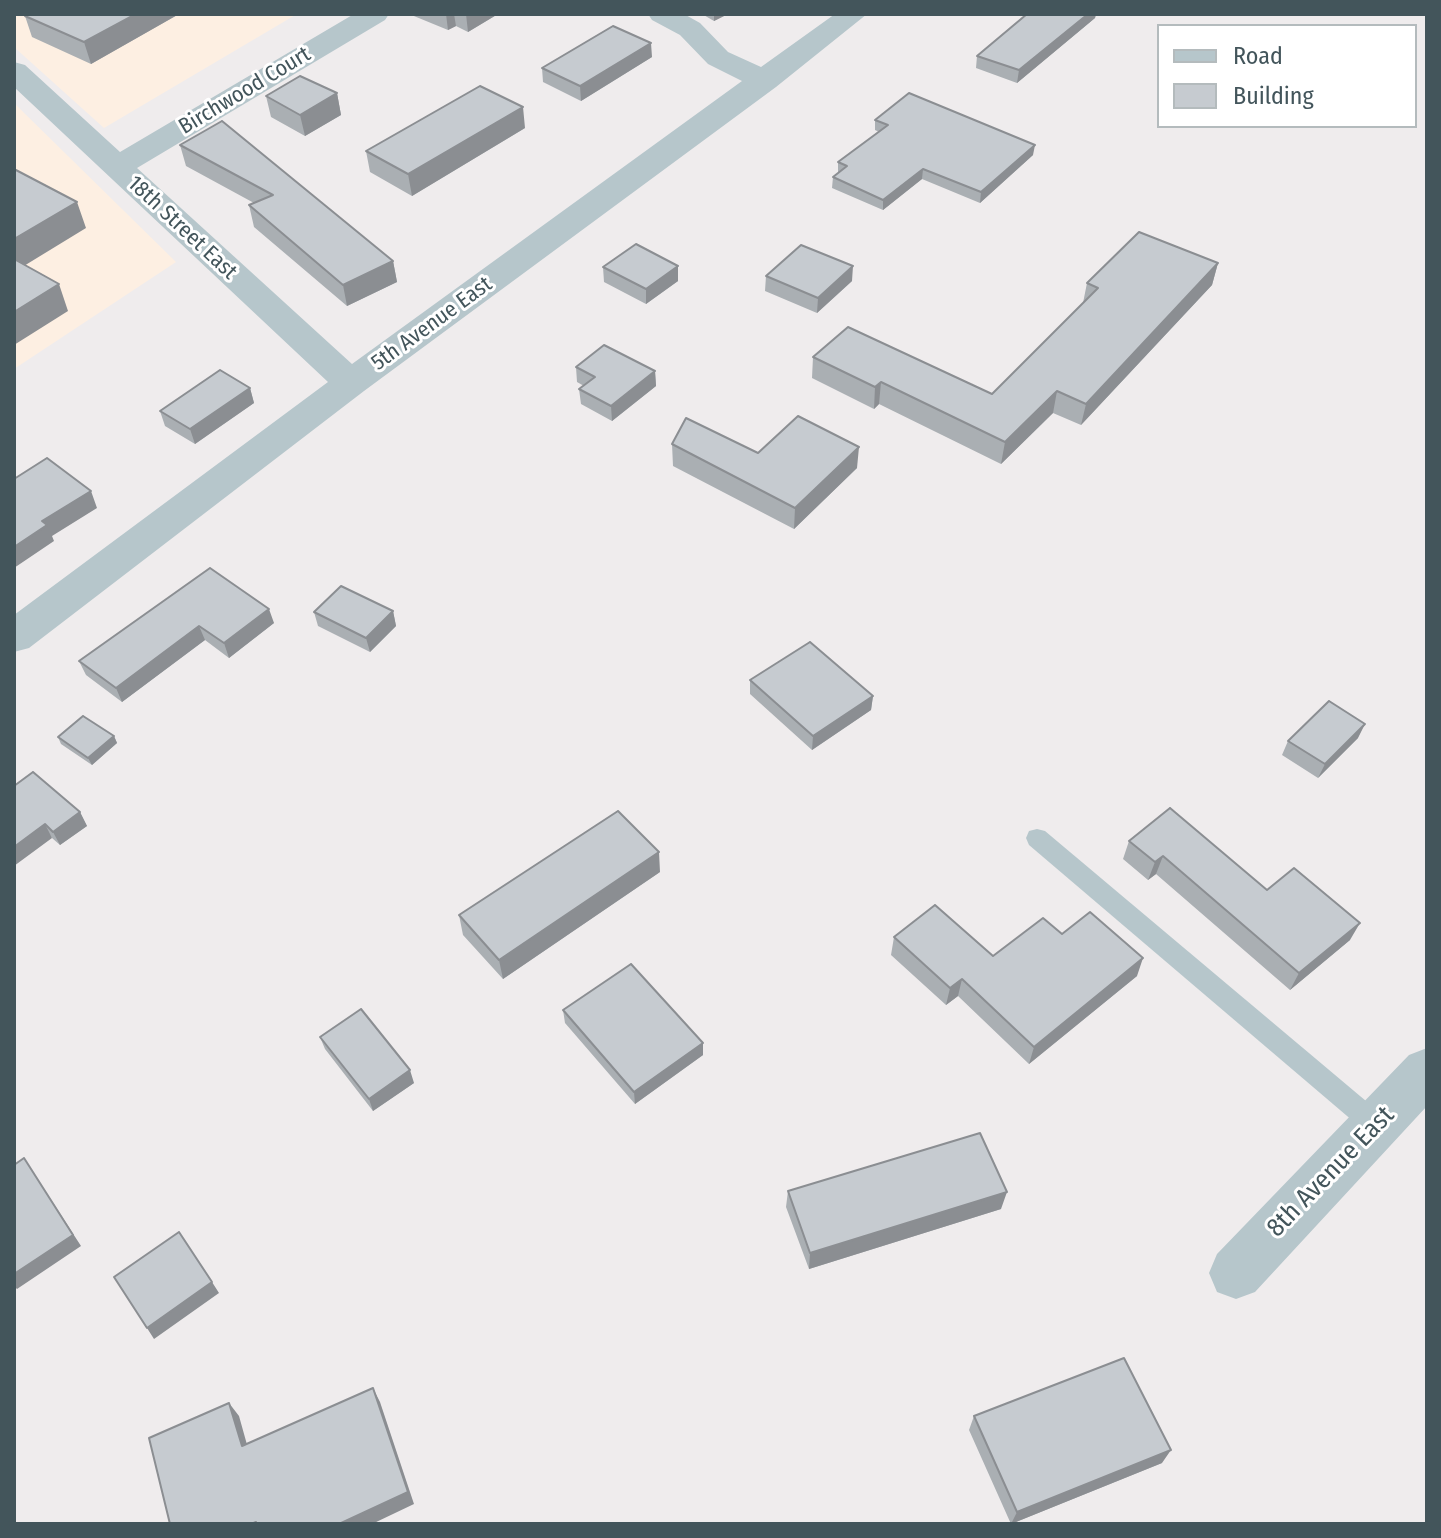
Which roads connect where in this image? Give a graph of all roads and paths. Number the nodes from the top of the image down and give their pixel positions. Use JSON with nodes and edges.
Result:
{"nodes":[{"id":1,"x":375,"y":14,"type":"edge"},
{"id":2,"x":662,"y":14,"type":"edge"},
{"id":3,"x":853,"y":14,"type":"edge"},
{"id":4,"x":14,"y":71,"type":"edge"},
{"id":5,"x":765,"y":81,"type":"junction"},
{"id":6,"x":116,"y":167,"type":"junction"},
{"id":7,"x":351,"y":383,"type":"junction"},
{"id":8,"x":14,"y":637,"type":"edge"},
{"id":9,"x":1037,"y":838,"type":"dead end"},
{"id":10,"x":1427,"y":1071,"type":"edge"},
{"id":11,"x":1376,"y":1125,"type":"junction"},
{"id":12,"x":1236,"y":1273,"type":"dead end"}],
"edges":[{"from":1,"to":6,"type":"street","name":"Birchwood Court"},
{"from":2,"to":5,"type":"street"},
{"from":3,"to":5,"type":"street","name":"5th Avenue East"},
{"from":4,"to":6,"type":"street","name":"18th Street East"},
{"from":5,"to":7,"type":"street","name":"5th Avenue East"},
{"from":6,"to":7,"type":"street","name":"18th Street East"},
{"from":7,"to":8,"type":"street","name":"5th Avenue East"},
{"from":9,"to":11,"type":"lane"},
{"from":10,"to":11,"type":"street","name":"8th Avenue East"},
{"from":11,"to":12,"type":"street","name":"8th Avenue East"}]}
